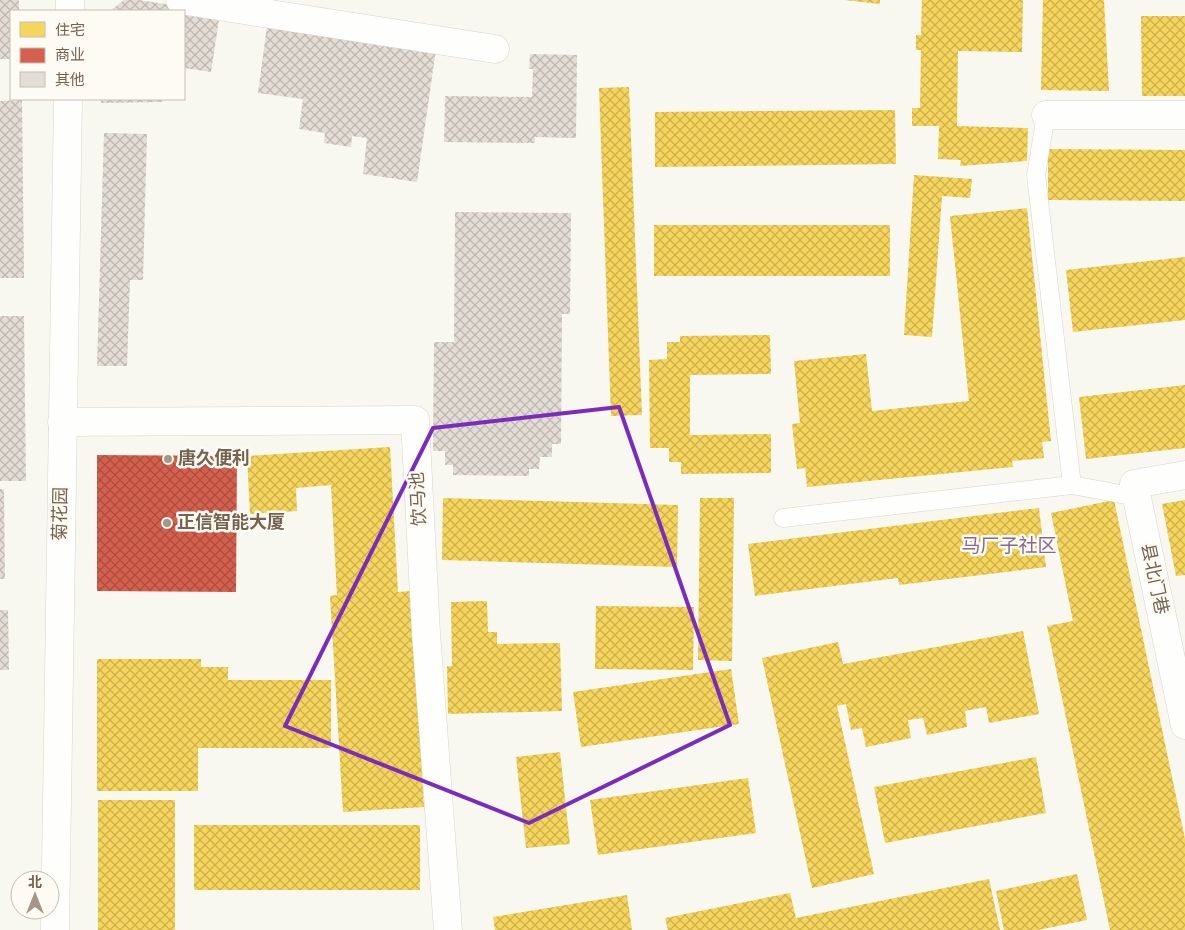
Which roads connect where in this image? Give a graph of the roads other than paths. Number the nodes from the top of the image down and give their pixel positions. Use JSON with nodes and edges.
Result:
{"nodes":[{"id":1,"x":180,"y":0,"type":"edge"},
{"id":2,"x":495,"y":49,"type":"dead end"},
{"id":3,"x":68,"y":100,"type":"edge"},
{"id":4,"x":1046,"y":115,"type":"joint"},
{"id":5,"x":1185,"y":115,"type":"edge"},
{"id":6,"x":62,"y":422,"type":"junction"},
{"id":7,"x":1185,"y":475,"type":"edge"},
{"id":8,"x":1072,"y":485,"type":"junction"},
{"id":9,"x":1136,"y":497,"type":"junction"},
{"id":10,"x":783,"y":518,"type":"dead end"},
{"id":11,"x":1185,"y":725,"type":"edge"},
{"id":12,"x":55,"y":930,"type":"edge"},
{"id":13,"x":448,"y":930,"type":"edge"}],
"edges":[{"from":1,"to":2,"type":"street"},
{"from":3,"to":6,"type":"street","name":"菊花园"},
{"from":4,"to":5,"type":"street"},
{"from":4,"to":8,"type":"lane"},
{"from":6,"to":12,"type":"street","name":"菊花园"},
{"from":6,"to":13,"type":"street","name":"饮马池"},
{"from":7,"to":9,"type":"street"},
{"from":8,"to":9,"type":"lane"},
{"from":8,"to":10,"type":"lane"},
{"from":9,"to":11,"type":"street","name":"县北门巷"}]}
